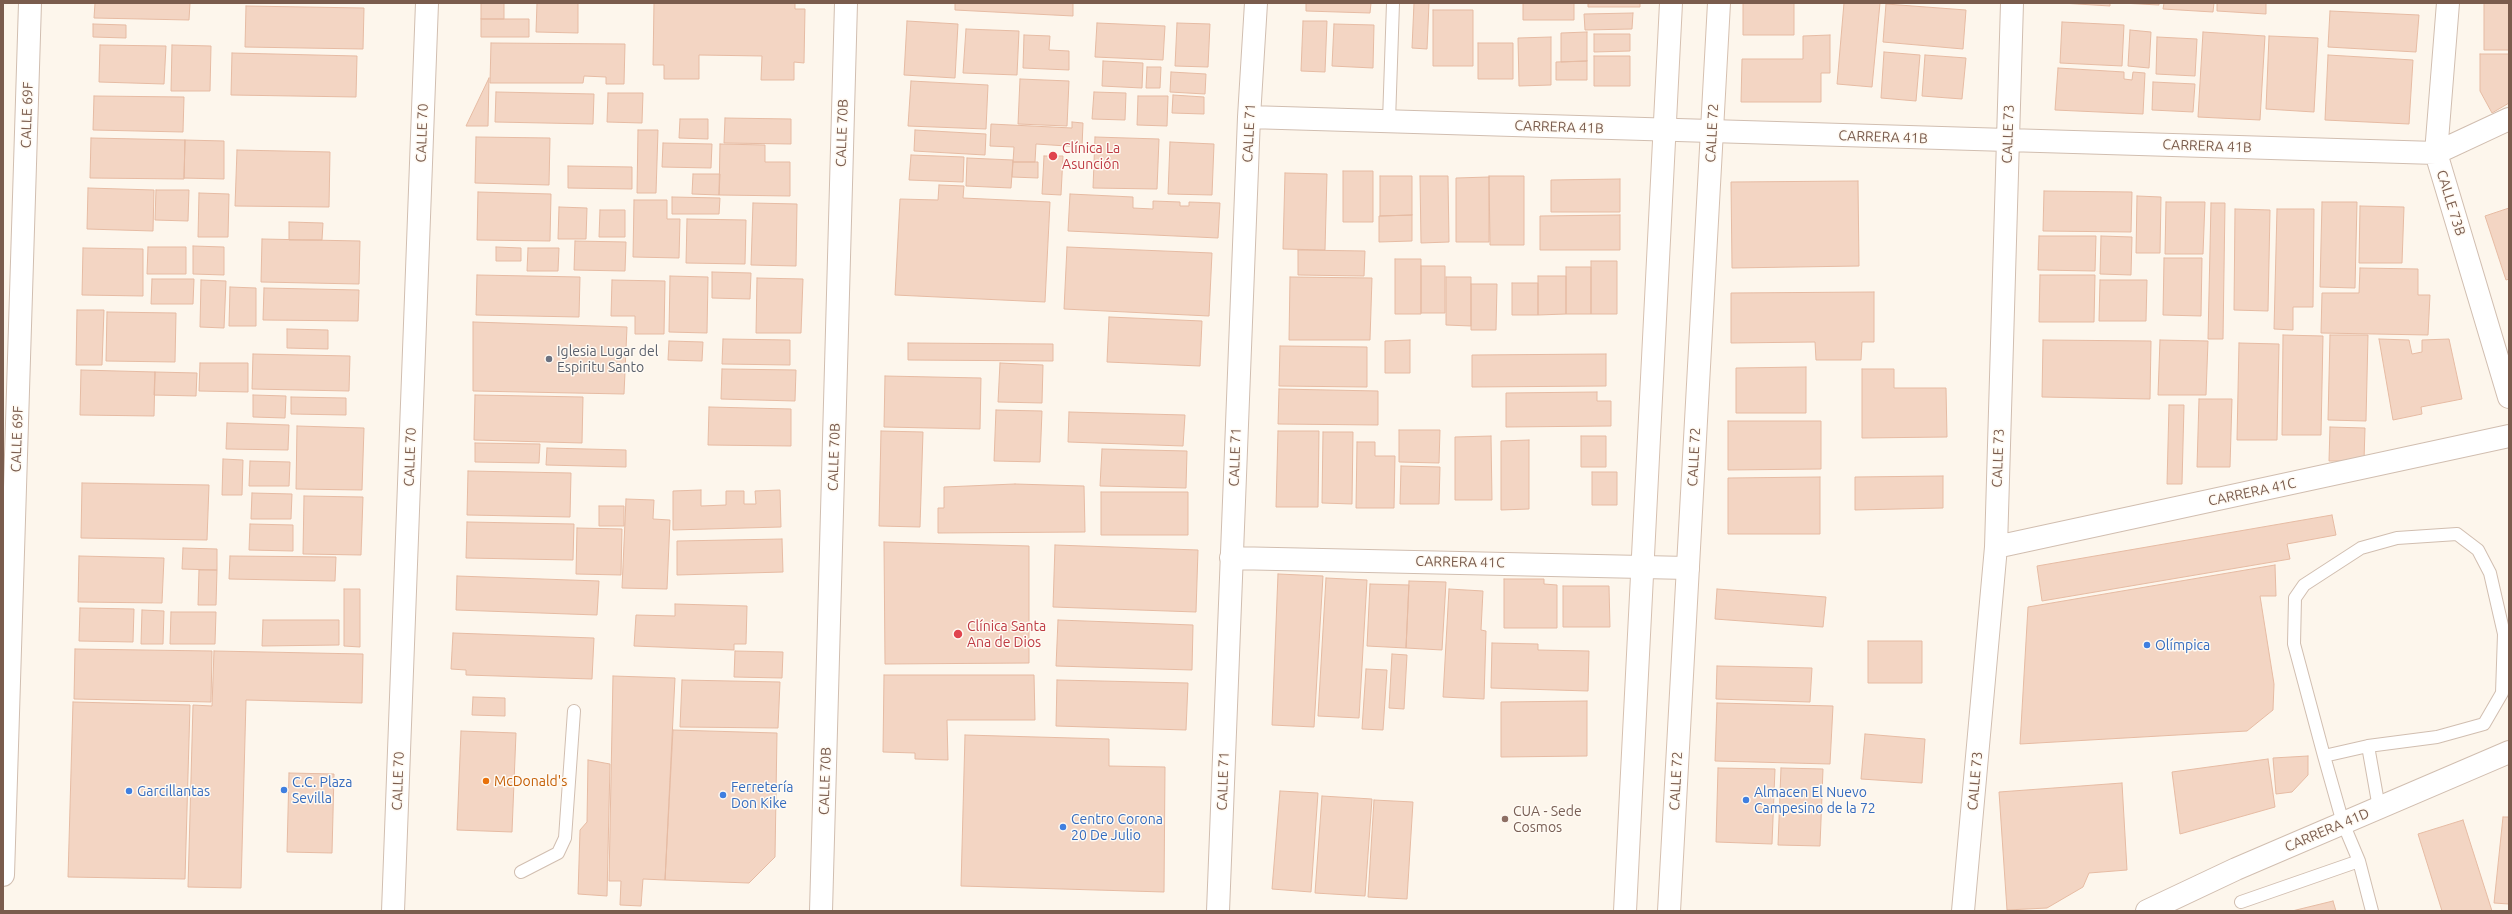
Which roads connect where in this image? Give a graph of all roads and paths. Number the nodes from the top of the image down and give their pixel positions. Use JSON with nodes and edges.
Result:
{"nodes":[{"id":1,"x":30,"y":3,"type":"edge"},
{"id":2,"x":427,"y":3,"type":"edge"},
{"id":3,"x":846,"y":3,"type":"edge"},
{"id":4,"x":1256,"y":3,"type":"edge"},
{"id":5,"x":1393,"y":3,"type":"edge"},
{"id":6,"x":1671,"y":3,"type":"edge"},
{"id":7,"x":1719,"y":3,"type":"edge"},
{"id":8,"x":2012,"y":3,"type":"edge"},
{"id":9,"x":2448,"y":3,"type":"edge"},
{"id":10,"x":1249,"y":117,"type":"junction"},
{"id":11,"x":2509,"y":119,"type":"edge"},
{"id":12,"x":1389,"y":122,"type":"junction"},
{"id":13,"x":1664,"y":130,"type":"junction"},
{"id":14,"x":1712,"y":131,"type":"junction"},
{"id":15,"x":2008,"y":140,"type":"junction"},
{"id":16,"x":2436,"y":153,"type":"junction"},
{"id":17,"x":2509,"y":397,"type":"edge"},
{"id":18,"x":2509,"y":436,"type":"edge"},
{"id":19,"x":1996,"y":547,"type":"junction"},
{"id":20,"x":1231,"y":558,"type":"junction"},
{"id":21,"x":1642,"y":566,"type":"junction"},
{"id":22,"x":1688,"y":568,"type":"junction"},
{"id":23,"x":574,"y":711,"type":"dead end"},
{"id":24,"x":2368,"y":746,"type":"junction"},
{"id":25,"x":2509,"y":752,"type":"edge"},
{"id":26,"x":2324,"y":756,"type":"junction"},
{"id":27,"x":2379,"y":808,"type":"junction"},
{"id":28,"x":2343,"y":824,"type":"junction"},
{"id":29,"x":2359,"y":861,"type":"junction"},
{"id":30,"x":521,"y":872,"type":"dead end"},
{"id":31,"x":3,"y":875,"type":"edge"},
{"id":32,"x":2241,"y":902,"type":"dead end"},
{"id":33,"x":393,"y":911,"type":"edge"},
{"id":34,"x":821,"y":911,"type":"edge"},
{"id":35,"x":1218,"y":911,"type":"edge"},
{"id":36,"x":1625,"y":911,"type":"edge"},
{"id":37,"x":1669,"y":911,"type":"edge"},
{"id":38,"x":1963,"y":911,"type":"edge"},
{"id":39,"x":2147,"y":911,"type":"edge"},
{"id":40,"x":2372,"y":911,"type":"edge"}],
"edges":[{"from":1,"to":31,"type":"street","name":"CALLE 69F"},
{"from":2,"to":33,"type":"street","name":"CALLE 70"},
{"from":3,"to":34,"type":"street","name":"CALLE 70B"},
{"from":4,"to":10,"type":"street","name":"CALLE 71"},
{"from":5,"to":12,"type":"lane"},
{"from":6,"to":13,"type":"street"},
{"from":7,"to":14,"type":"street","name":"CALLE 72"},
{"from":8,"to":15,"type":"street","name":"CALLE 73"},
{"from":9,"to":16,"type":"street","name":"CALLE 73B"},
{"from":10,"to":12,"type":"street","name":"CARRERA 41B"},
{"from":10,"to":20,"type":"street","name":"CALLE 71"},
{"from":11,"to":16,"type":"street","name":"CARRERA 41B"},
{"from":12,"to":13,"type":"street","name":"CARRERA 41B"},
{"from":13,"to":14,"type":"street","name":"CARRERA 41B"},
{"from":13,"to":21,"type":"street"},
{"from":14,"to":15,"type":"street","name":"CARRERA 41B"},
{"from":14,"to":22,"type":"street","name":"CALLE 72"},
{"from":15,"to":16,"type":"street","name":"CARRERA 41B"},
{"from":15,"to":19,"type":"street","name":"CALLE 73"},
{"from":16,"to":17,"type":"street","name":"CALLE 73B"},
{"from":18,"to":19,"type":"street","name":"CARRERA 41C"},
{"from":19,"to":38,"type":"street","name":"CALLE 73"},
{"from":20,"to":21,"type":"street","name":"CARRERA 41C"},
{"from":20,"to":35,"type":"street","name":"CALLE 71"},
{"from":21,"to":22,"type":"street","name":"CARRERA 41C"},
{"from":21,"to":36,"type":"street"},
{"from":22,"to":37,"type":"street","name":"CALLE 72"},
{"from":23,"to":30,"type":"lane"},
{"from":24,"to":26,"type":"lane"},
{"from":24,"to":26,"type":"lane"},
{"from":24,"to":27,"type":"lane"},
{"from":25,"to":27,"type":"street","name":"CARRERA 41D"},
{"from":26,"to":28,"type":"lane"},
{"from":27,"to":28,"type":"street","name":"CARRERA 41D"},
{"from":28,"to":29,"type":"lane"},
{"from":28,"to":39,"type":"street","name":"CARRERA 41D"},
{"from":29,"to":32,"type":"lane"},
{"from":29,"to":40,"type":"lane"}]}
